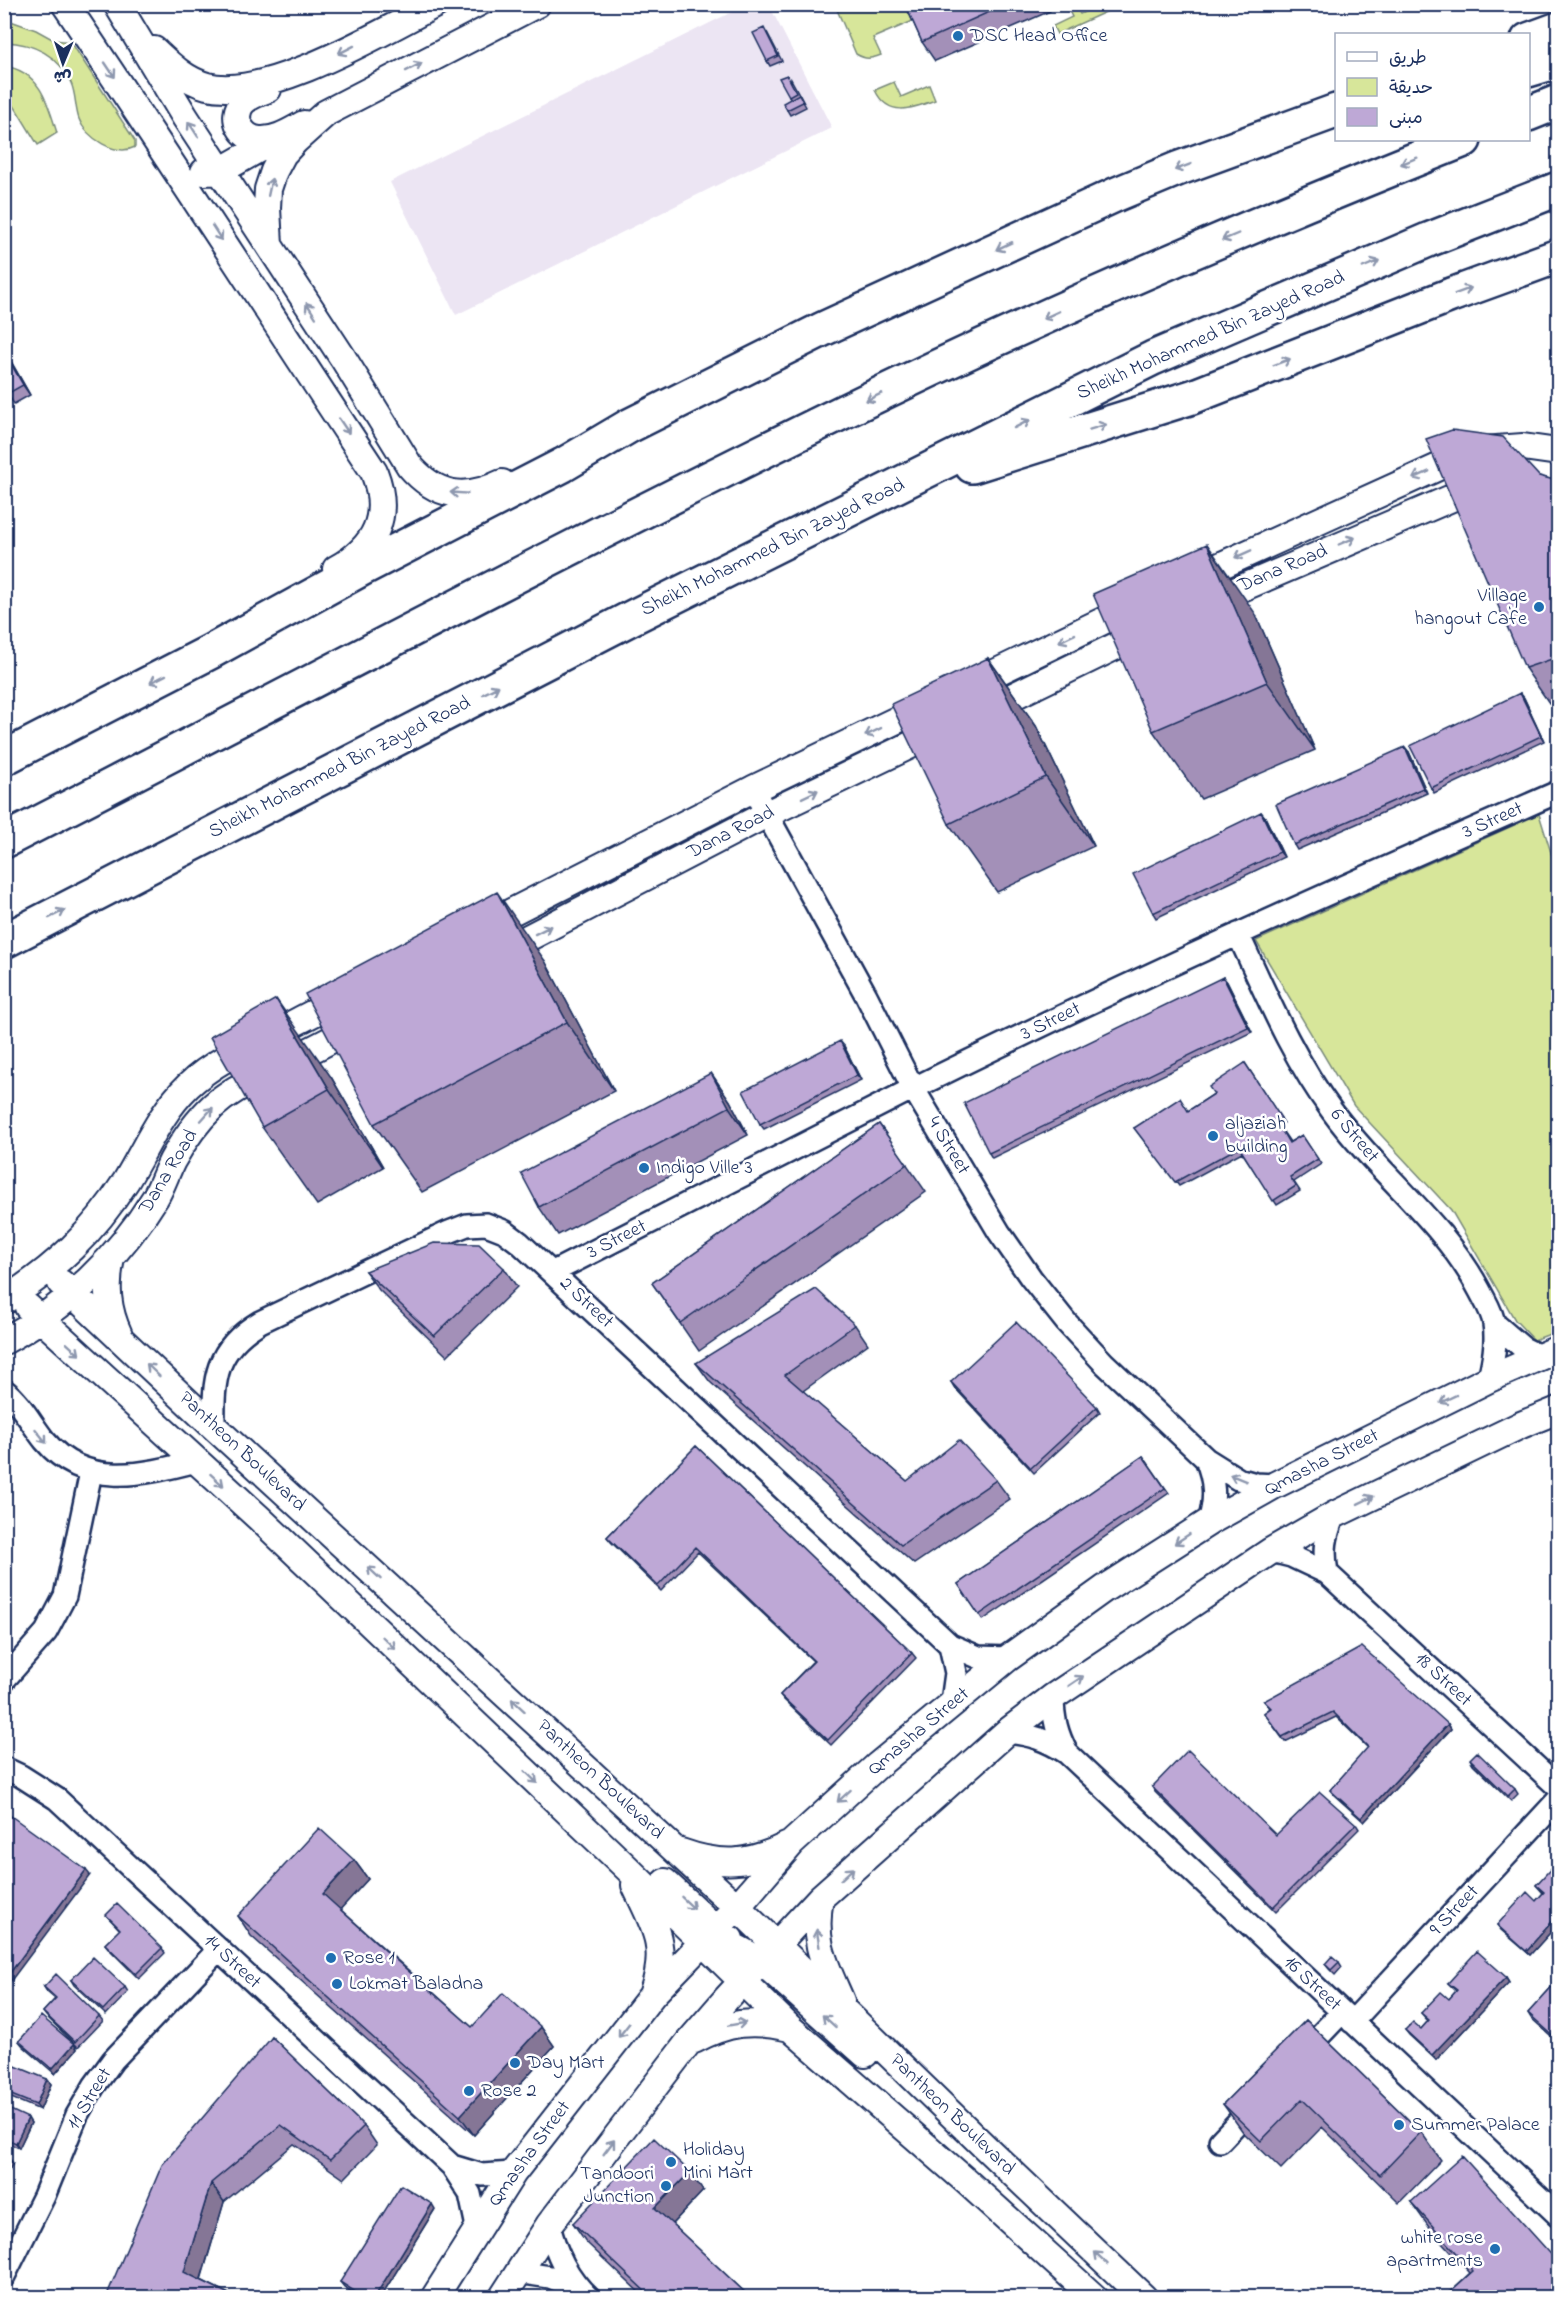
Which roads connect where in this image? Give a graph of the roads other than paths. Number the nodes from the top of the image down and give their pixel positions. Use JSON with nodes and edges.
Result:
{"nodes":[{"id":1,"x":65,"y":4,"type":"edge"},
{"id":2,"x":117,"y":4,"type":"edge"},
{"id":3,"x":436,"y":4,"type":"edge"},
{"id":4,"x":537,"y":4,"type":"edge"},
{"id":5,"x":134,"y":29,"type":"junction"},
{"id":6,"x":1558,"y":29,"type":"edge"},
{"id":7,"x":1530,"y":39,"type":"edge"},
{"id":8,"x":1558,"y":61,"type":"edge"},
{"id":9,"x":320,"y":64,"type":"junction"},
{"id":10,"x":1530,"y":69,"type":"edge"},
{"id":11,"x":1558,"y":102,"type":"edge"},
{"id":12,"x":1335,"y":111,"type":"edge"},
{"id":13,"x":326,"y":112,"type":"junction"},
{"id":14,"x":1530,"y":113,"type":"edge"},
{"id":15,"x":1335,"y":134,"type":"edge"},
{"id":16,"x":156,"y":137,"type":"junction"},
{"id":17,"x":279,"y":137,"type":"junction"},
{"id":18,"x":1462,"y":141,"type":"edge"},
{"id":19,"x":220,"y":171,"type":"junction"},
{"id":20,"x":1558,"y":189,"type":"edge"},
{"id":21,"x":269,"y":245,"type":"junction"},
{"id":22,"x":1558,"y":256,"type":"edge"},
{"id":23,"x":343,"y":358,"type":"junction"},
{"id":24,"x":311,"y":377,"type":"junction"},
{"id":25,"x":629,"y":426,"type":"junction"},
{"id":26,"x":1558,"y":452,"type":"edge"},
{"id":27,"x":1509,"y":480,"type":"edge"},
{"id":28,"x":882,"y":494,"type":"junction"},
{"id":29,"x":271,"y":620,"type":"junction"},
{"id":30,"x":210,"y":652,"type":"junction"},
{"id":31,"x":4,"y":758,"type":"edge"},
{"id":32,"x":753,"y":789,"type":"junction"},
{"id":33,"x":1558,"y":795,"type":"edge"},
{"id":34,"x":767,"y":814,"type":"junction"},
{"id":35,"x":4,"y":841,"type":"edge"},
{"id":36,"x":1238,"y":934,"type":"junction"},
{"id":37,"x":4,"y":941,"type":"edge"},
{"id":38,"x":454,"y":941,"type":"edge"},
{"id":39,"x":472,"y":967,"type":"edge"},
{"id":40,"x":368,"y":985,"type":"edge"},
{"id":41,"x":377,"y":1016,"type":"edge"},
{"id":42,"x":914,"y":1088,"type":"junction"},
{"id":43,"x":111,"y":1258,"type":"junction"},
{"id":44,"x":48,"y":1271,"type":"junction"},
{"id":45,"x":553,"y":1272,"type":"junction"},
{"id":46,"x":73,"y":1294,"type":"junction"},
{"id":47,"x":10,"y":1298,"type":"edge"},
{"id":48,"x":40,"y":1319,"type":"junction"},
{"id":49,"x":1494,"y":1323,"type":"junction"},
{"id":50,"x":121,"y":1338,"type":"junction"},
{"id":51,"x":4,"y":1341,"type":"edge"},
{"id":52,"x":1549,"y":1353,"type":"edge"},
{"id":53,"x":1489,"y":1379,"type":"junction"},
{"id":54,"x":4,"y":1390,"type":"edge"},
{"id":55,"x":1558,"y":1410,"type":"edge"},
{"id":56,"x":214,"y":1427,"type":"junction"},
{"id":57,"x":1206,"y":1458,"type":"junction"},
{"id":58,"x":196,"y":1461,"type":"junction"},
{"id":59,"x":91,"y":1472,"type":"junction"},
{"id":60,"x":1275,"y":1485,"type":"junction"},
{"id":61,"x":1334,"y":1515,"type":"junction"},
{"id":62,"x":1209,"y":1522,"type":"junction"},
{"id":63,"x":1271,"y":1551,"type":"junction"},
{"id":64,"x":1327,"y":1573,"type":"junction"},
{"id":65,"x":950,"y":1645,"type":"junction"},
{"id":66,"x":1008,"y":1658,"type":"junction"},
{"id":67,"x":8,"y":1670,"type":"edge"},
{"id":68,"x":1053,"y":1697,"type":"junction"},
{"id":69,"x":952,"y":1702,"type":"junction"},
{"id":70,"x":1007,"y":1732,"type":"junction"},
{"id":71,"x":1067,"y":1752,"type":"junction"},
{"id":72,"x":4,"y":1768,"type":"edge"},
{"id":73,"x":1558,"y":1788,"type":"edge"},
{"id":74,"x":1558,"y":1800,"type":"edge"},
{"id":75,"x":575,"y":1820,"type":"junction"},
{"id":76,"x":792,"y":1843,"type":"junction"},
{"id":77,"x":675,"y":1850,"type":"junction"},
{"id":78,"x":627,"y":1868,"type":"junction"},
{"id":79,"x":820,"y":1898,"type":"junction"},
{"id":80,"x":737,"y":1907,"type":"junction"},
{"id":81,"x":709,"y":1935,"type":"junction"},
{"id":82,"x":219,"y":1949,"type":"junction"},
{"id":83,"x":769,"y":1953,"type":"junction"},
{"id":84,"x":742,"y":1981,"type":"junction"},
{"id":85,"x":653,"y":1994,"type":"junction"},
{"id":86,"x":846,"y":2012,"type":"junction"},
{"id":87,"x":1347,"y":2017,"type":"junction"},
{"id":88,"x":790,"y":2028,"type":"junction"},
{"id":89,"x":688,"y":2043,"type":"junction"},
{"id":90,"x":1285,"y":2073,"type":"edge"},
{"id":91,"x":910,"y":2075,"type":"junction"},
{"id":92,"x":1268,"y":2090,"type":"edge"},
{"id":93,"x":1220,"y":2141,"type":"dead end"},
{"id":94,"x":452,"y":2166,"type":"junction"},
{"id":95,"x":513,"y":2173,"type":"junction"},
{"id":96,"x":1558,"y":2215,"type":"edge"},
{"id":97,"x":549,"y":2225,"type":"junction"},
{"id":98,"x":477,"y":2227,"type":"junction"},
{"id":99,"x":517,"y":2272,"type":"junction"},
{"id":100,"x":4,"y":2276,"type":"edge"},
{"id":101,"x":584,"y":2293,"type":"edge"},
{"id":102,"x":434,"y":2298,"type":"edge"},
{"id":103,"x":502,"y":2298,"type":"edge"},
{"id":104,"x":1095,"y":2298,"type":"edge"},
{"id":105,"x":1144,"y":2298,"type":"edge"}],
"edges":[{"from":1,"to":16,"type":"street","one_way":true},
{"from":2,"to":5,"type":"street"},
{"from":3,"to":9,"type":"street","one_way":true},
{"from":13,"to":4,"type":"street","one_way":true},
{"from":5,"to":9,"type":"street"},
{"from":19,"to":5,"type":"street","one_way":true},
{"from":6,"to":7,"type":"highway"},
{"from":8,"to":10,"type":"highway"},
{"from":9,"to":17,"type":"street"},
{"from":11,"to":14,"type":"highway"},
{"from":12,"to":25,"type":"highway","one_way":true},
{"from":13,"to":17,"type":"street"},
{"from":21,"to":13,"type":"street","one_way":true},
{"from":15,"to":29,"type":"highway"},
{"from":16,"to":19,"type":"street"},
{"from":16,"to":24,"type":"street","one_way":true},
{"from":17,"to":19,"type":"street"},
{"from":18,"to":35,"type":"highway","one_way":true},
{"from":19,"to":21,"type":"street"},
{"from":28,"to":20,"type":"highway","name":"Sheikh Mohammed Bin Zayed Road","one_way":true},
{"from":23,"to":21,"type":"street","one_way":true},
{"from":28,"to":22,"type":"highway","one_way":true},
{"from":23,"to":24,"type":"street"},
{"from":25,"to":23,"type":"street","one_way":true},
{"from":24,"to":30,"type":"street","one_way":true},
{"from":25,"to":29,"type":"highway"},
{"from":26,"to":32,"type":"street","name":"Dana Road","one_way":true},
{"from":34,"to":27,"type":"street","name":"Dana Road","one_way":true},
{"from":37,"to":28,"type":"highway","name":"Sheikh Mohammed Bin Zayed Road","one_way":true},
{"from":29,"to":30,"type":"highway"},
{"from":30,"to":31,"type":"highway","one_way":true},
{"from":32,"to":34,"type":"street","name":"4 Street"},
{"from":32,"to":38,"type":"street","name":"Dana Road"},
{"from":33,"to":36,"type":"street","name":"3 Street"},
{"from":39,"to":34,"type":"street","name":"Dana Road","one_way":true},
{"from":34,"to":42,"type":"street","name":"4 Street"},
{"from":36,"to":42,"type":"street","name":"3 Street"},
{"from":36,"to":49,"type":"street","name":"6 Street"},
{"from":40,"to":44,"type":"street","name":"Dana Road"},
{"from":43,"to":41,"type":"street","name":"Dana Road","one_way":true},
{"from":42,"to":45,"type":"street","name":"3 Street"},
{"from":42,"to":57,"type":"street","name":"4 Street"},
{"from":43,"to":46,"type":"street","name":"Dana Road"},
{"from":43,"to":50,"type":"street"},
{"from":44,"to":46,"type":"street","name":"Pantheon Boulevard"},
{"from":44,"to":47,"type":"street","name":"Dana Road"},
{"from":45,"to":56,"type":"street","name":"2 Street"},
{"from":45,"to":65,"type":"street","name":"2 Street"},
{"from":46,"to":48,"type":"street","name":"Dana Road"},
{"from":46,"to":50,"type":"street","name":"Pantheon Boulevard"},
{"from":47,"to":48,"type":"street","name":"Pantheon Boulevard"},
{"from":48,"to":51,"type":"street","name":"Dana Road"},
{"from":48,"to":58,"type":"street","name":"Pantheon Boulevard","one_way":true},
{"from":49,"to":52,"type":"street","name":"6 Street"},
{"from":49,"to":53,"type":"street","name":"6 Street"},
{"from":56,"to":50,"type":"street","name":"Pantheon Boulevard","one_way":true},
{"from":52,"to":53,"type":"street","name":"Qmasha Street"},
{"from":53,"to":60,"type":"street","name":"Qmasha Street","one_way":true},
{"from":54,"to":59,"type":"street","one_way":true},
{"from":61,"to":55,"type":"street","one_way":true},
{"from":77,"to":56,"type":"street","name":"Pantheon Boulevard","one_way":true},
{"from":60,"to":57,"type":"street","name":"4 Street","one_way":true},
{"from":57,"to":62,"type":"street"},
{"from":58,"to":59,"type":"street"},
{"from":58,"to":75,"type":"street","name":"Pantheon Boulevard","one_way":true},
{"from":59,"to":67,"type":"street"},
{"from":60,"to":62,"type":"street","name":"Qmasha Street"},
{"from":61,"to":63,"type":"street"},
{"from":61,"to":64,"type":"street"},
{"from":62,"to":66,"type":"street","name":"Qmasha Street","one_way":true},
{"from":63,"to":64,"type":"street","name":"18 Street"},
{"from":68,"to":63,"type":"street","one_way":true},
{"from":64,"to":73,"type":"street","name":"18 Street"},
{"from":65,"to":66,"type":"street","name":"2 Street"},
{"from":65,"to":69,"type":"street"},
{"from":66,"to":69,"type":"street","name":"Qmasha Street"},
{"from":68,"to":70,"type":"street"},
{"from":68,"to":71,"type":"street","name":"16 Street"},
{"from":69,"to":76,"type":"street","name":"Qmasha Street","one_way":true},
{"from":70,"to":71,"type":"street","name":"16 Street"},
{"from":79,"to":70,"type":"street","one_way":true},
{"from":71,"to":87,"type":"street","name":"16 Street"},
{"from":72,"to":82,"type":"street","name":"14 Street"},
{"from":74,"to":87,"type":"street","name":"9 Street"},
{"from":75,"to":78,"type":"street","name":"Pantheon Boulevard"},
{"from":75,"to":81,"type":"street","one_way":true},
{"from":76,"to":77,"type":"street"},
{"from":76,"to":80,"type":"street","name":"Qmasha Street"},
{"from":77,"to":80,"type":"street","name":"Pantheon Boulevard"},
{"from":78,"to":81,"type":"street","name":"Pantheon Boulevard"},
{"from":78,"to":85,"type":"street"},
{"from":79,"to":83,"type":"street"},
{"from":86,"to":79,"type":"street","one_way":true},
{"from":80,"to":81,"type":"street","name":"Qmasha Street"},
{"from":80,"to":83,"type":"street","name":"Pantheon Boulevard"},
{"from":81,"to":83,"type":"street"},
{"from":81,"to":84,"type":"street","name":"Pantheon Boulevard"},
{"from":81,"to":85,"type":"street","name":"Qmasha Street"},
{"from":82,"to":94,"type":"street","name":"14 Street"},
{"from":82,"to":100,"type":"street","name":"11 Street"},
{"from":83,"to":84,"type":"street"},
{"from":83,"to":86,"type":"street","name":"Pantheon Boulevard"},
{"from":91,"to":83,"type":"street","one_way":true},
{"from":84,"to":88,"type":"street","name":"Pantheon Boulevard"},
{"from":84,"to":89,"type":"street"},
{"from":85,"to":95,"type":"street","name":"Qmasha Street","one_way":true},
{"from":86,"to":91,"type":"street","name":"Pantheon Boulevard"},
{"from":87,"to":90,"type":"street","name":"9 Street"},
{"from":87,"to":96,"type":"street","name":"16 Street"},
{"from":89,"to":88,"type":"street","one_way":true},
{"from":88,"to":104,"type":"street","name":"Pantheon Boulevard"},
{"from":97,"to":89,"type":"street","one_way":true},
{"from":105,"to":91,"type":"street","name":"Pantheon Boulevard","one_way":true},
{"from":92,"to":93,"type":"street"},
{"from":94,"to":95,"type":"street","name":"14 Street"},
{"from":94,"to":98,"type":"street","name":"14 Street"},
{"from":95,"to":98,"type":"street","name":"Qmasha Street"},
{"from":97,"to":99,"type":"street"},
{"from":97,"to":101,"type":"street"},
{"from":98,"to":102,"type":"street","name":"Qmasha Street"},
{"from":99,"to":101,"type":"street"},
{"from":99,"to":103,"type":"street"}]}
